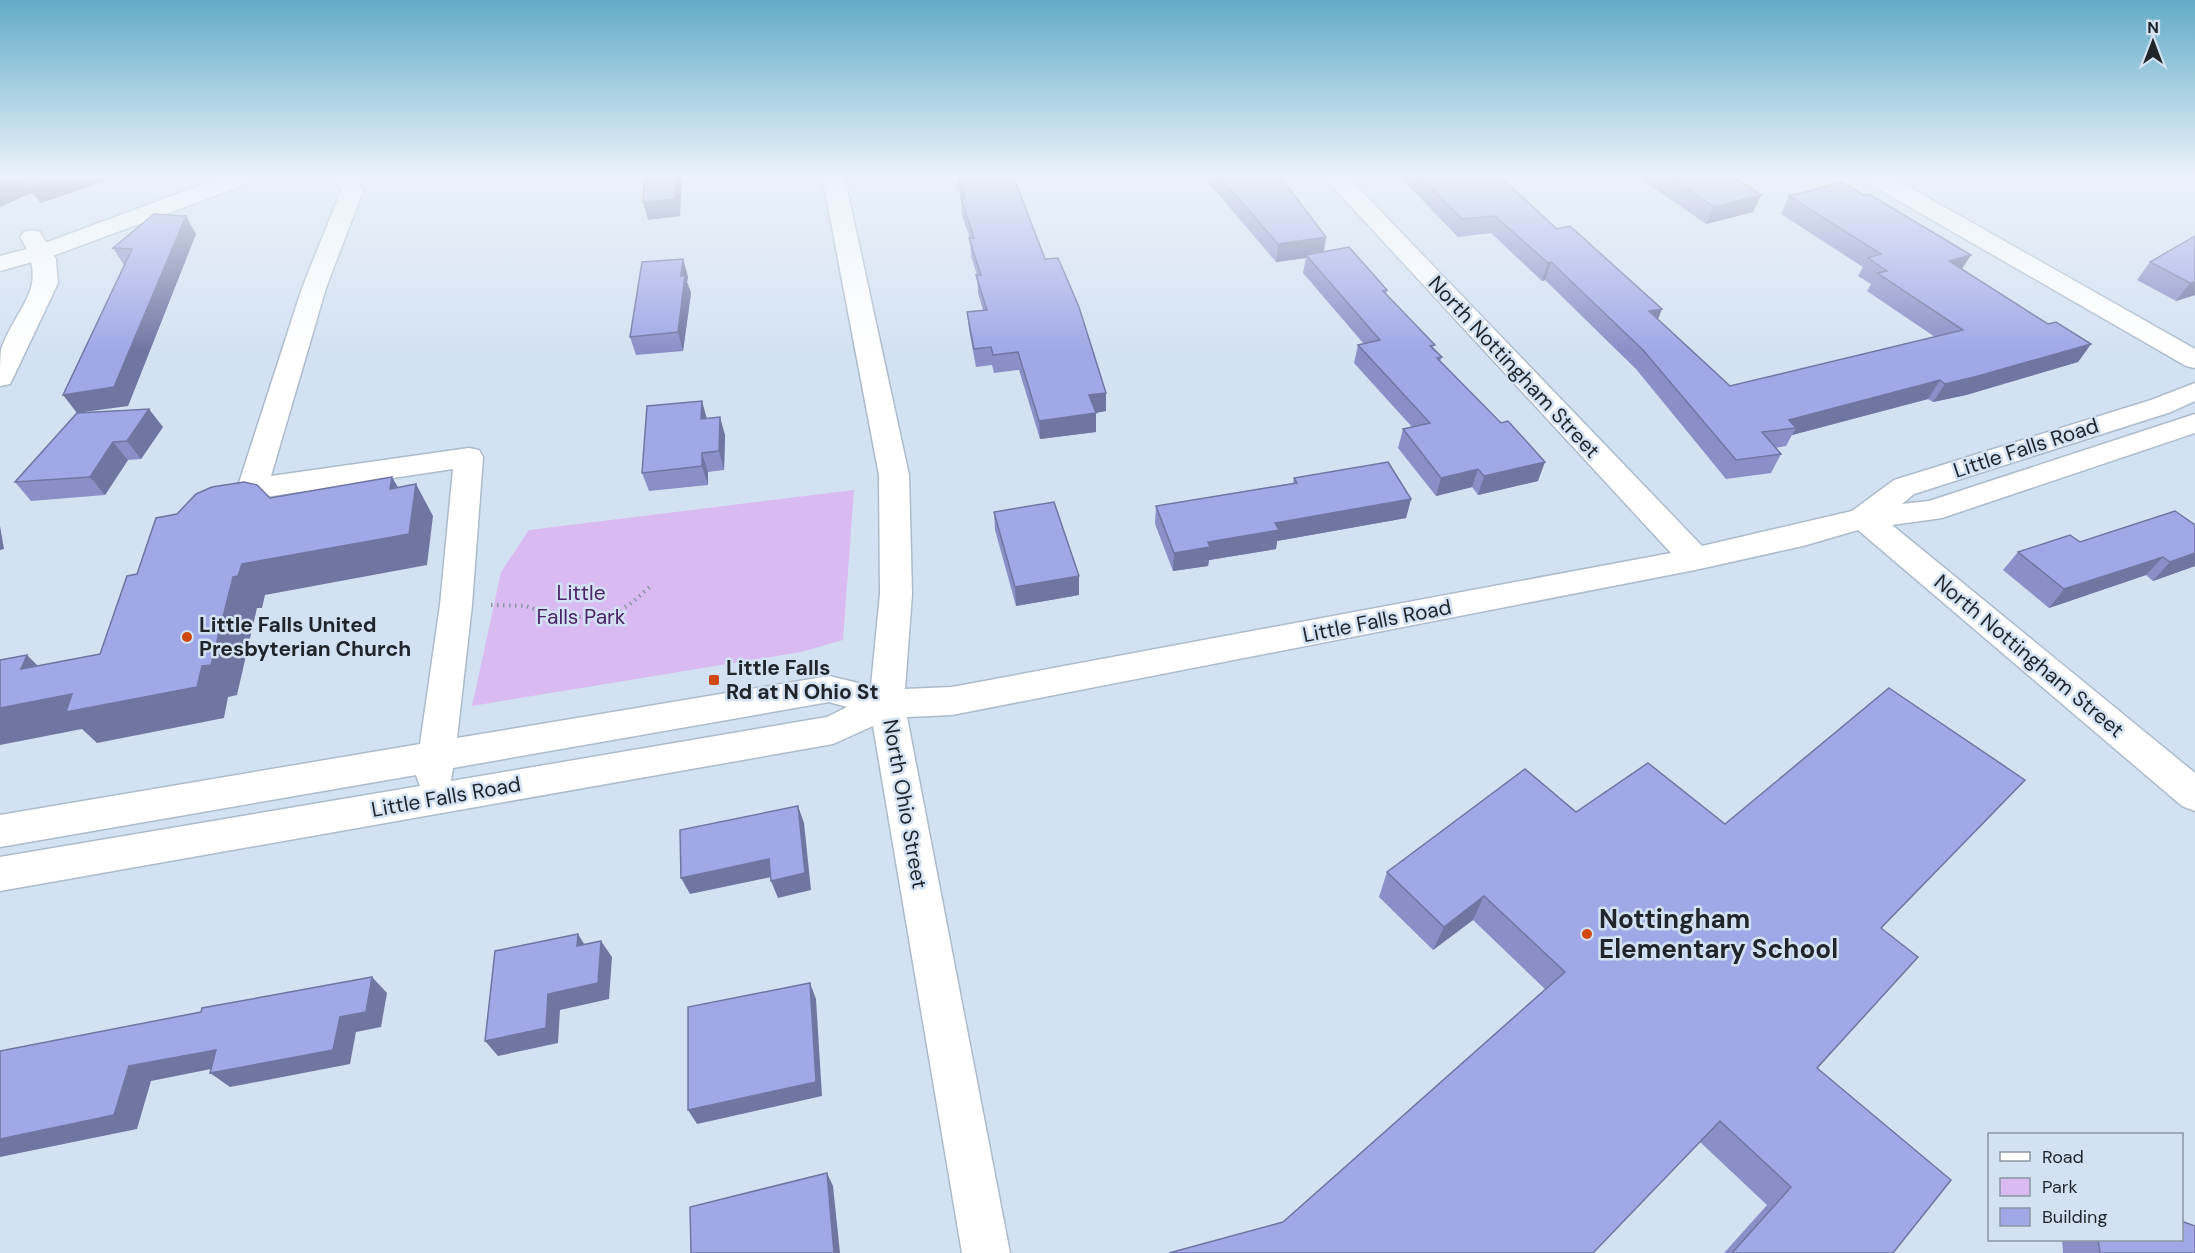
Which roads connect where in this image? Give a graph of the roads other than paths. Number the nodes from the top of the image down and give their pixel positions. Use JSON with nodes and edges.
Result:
{"nodes":[{"id":1,"x":63,"y":233,"type":"edge"},
{"id":2,"x":69,"y":233,"type":"edge"},
{"id":3,"x":335,"y":233,"type":"edge"},
{"id":4,"x":844,"y":233,"type":"edge"},
{"id":5,"x":1388,"y":233,"type":"edge"},
{"id":6,"x":1973,"y":233,"type":"edge"},
{"id":7,"x":37,"y":244,"type":"junction"},
{"id":8,"x":0,"y":248,"type":"edge"},
{"id":9,"x":0,"y":264,"type":"edge"},
{"id":10,"x":2195,"y":360,"type":"edge"},
{"id":11,"x":0,"y":378,"type":"edge"},
{"id":12,"x":2195,"y":391,"type":"edge"},
{"id":13,"x":2195,"y":423,"type":"edge"},
{"id":14,"x":1863,"y":518,"type":"junction"},
{"id":15,"x":1695,"y":559,"type":"junction"},
{"id":16,"x":887,"y":704,"type":"junction"},
{"id":17,"x":436,"y":757,"type":"junction"},
{"id":18,"x":2195,"y":795,"type":"edge"},
{"id":19,"x":432,"y":800,"type":"junction"},
{"id":20,"x":0,"y":831,"type":"edge"},
{"id":21,"x":0,"y":874,"type":"edge"},
{"id":22,"x":986,"y":1253,"type":"edge"}],
"edges":[{"from":1,"to":7,"type":"street"},
{"from":2,"to":7,"type":"street"},
{"from":3,"to":17,"type":"street"},
{"from":4,"to":16,"type":"street","name":"North Ohio Street"},
{"from":5,"to":15,"type":"street","name":"North Nottingham Street"},
{"from":6,"to":10,"type":"street"},
{"from":7,"to":8,"type":"street"},
{"from":7,"to":9,"type":"street"},
{"from":7,"to":11,"type":"street"},
{"from":12,"to":14,"type":"street","name":"Little Falls Road"},
{"from":13,"to":14,"type":"street","name":"Little Falls Road"},
{"from":14,"to":15,"type":"street","name":"Little Falls Road"},
{"from":14,"to":18,"type":"street","name":"North Nottingham Street"},
{"from":15,"to":16,"type":"street","name":"Little Falls Road"},
{"from":16,"to":17,"type":"street","name":"Little Falls Road"},
{"from":16,"to":19,"type":"street","name":"Little Falls Road"},
{"from":16,"to":22,"type":"street","name":"North Ohio Street"},
{"from":17,"to":19,"type":"street"},
{"from":17,"to":20,"type":"street","name":"Little Falls Road"},
{"from":19,"to":21,"type":"street","name":"Little Falls Road"}]}
